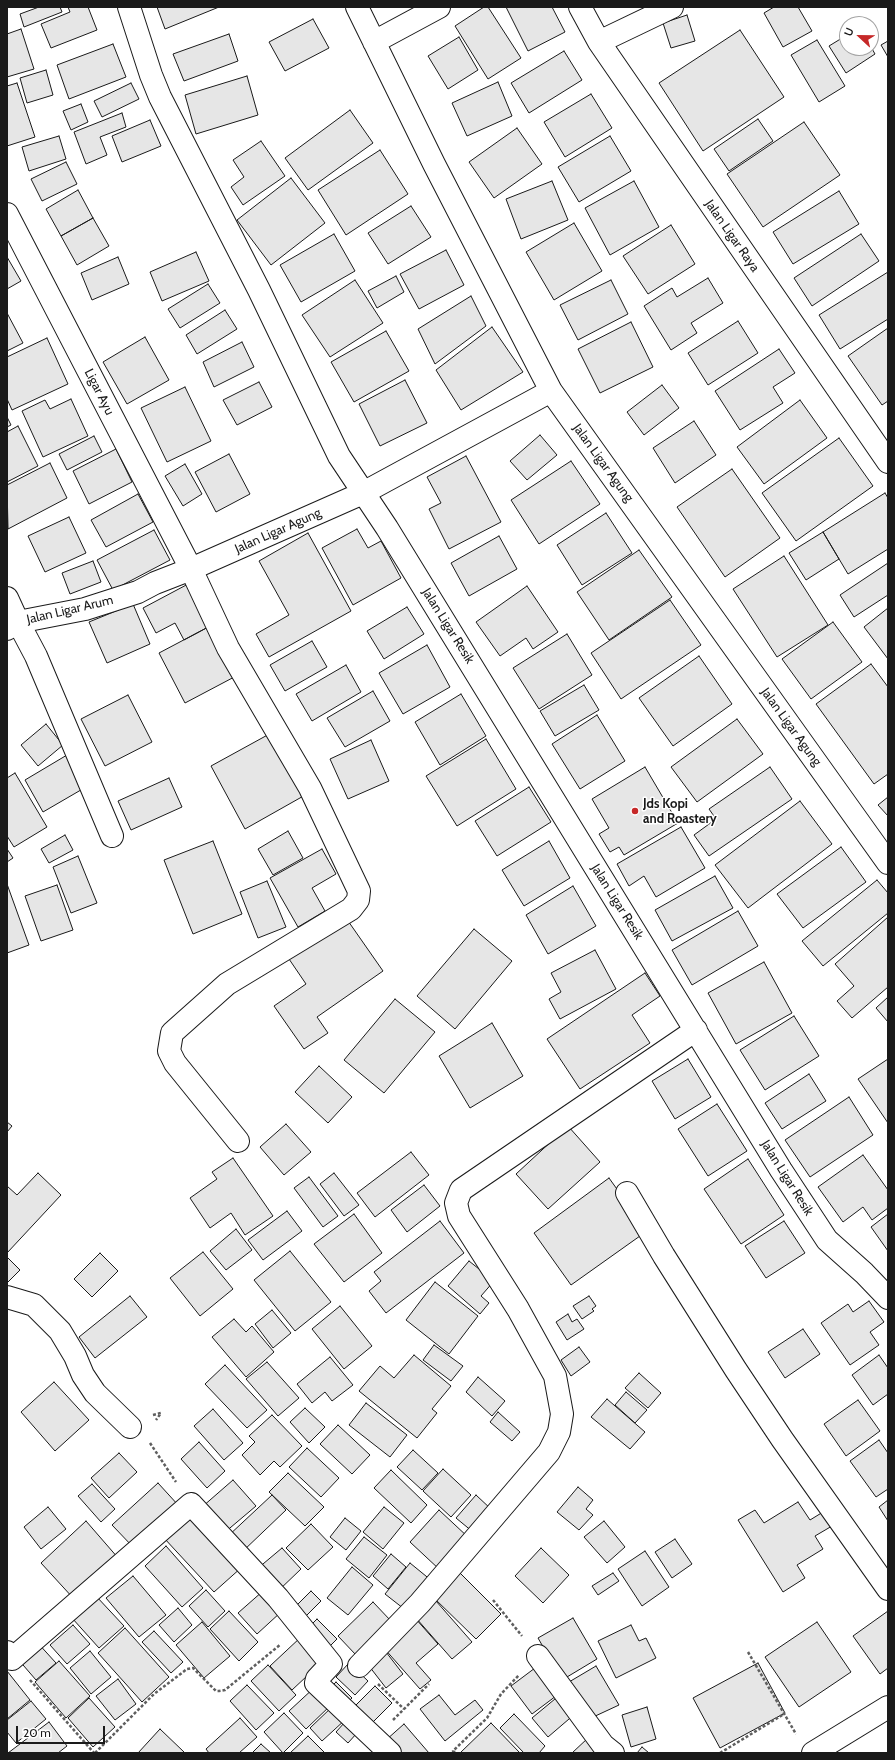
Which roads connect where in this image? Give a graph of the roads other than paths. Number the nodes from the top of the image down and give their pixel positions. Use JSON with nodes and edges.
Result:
{"nodes":[{"id":1,"x":129,"y":7,"type":"edge"},
{"id":2,"x":357,"y":7,"type":"edge"},
{"id":3,"x":439,"y":7,"type":"edge"},
{"id":4,"x":580,"y":7,"type":"edge"},
{"id":5,"x":672,"y":7,"type":"edge"},
{"id":6,"x":374,"y":42,"type":"junction"},
{"id":7,"x":599,"y":42,"type":"junction"},
{"id":8,"x":7,"y":214,"type":"edge"},
{"id":9,"x":551,"y":391,"type":"junction"},
{"id":10,"x":888,"y":462,"type":"edge"},
{"id":11,"x":363,"y":493,"type":"junction"},
{"id":12,"x":191,"y":569,"type":"junction"},
{"id":13,"x":7,"y":598,"type":"edge"},
{"id":14,"x":13,"y":625,"type":"edge"},
{"id":15,"x":112,"y":836,"type":"dead end"},
{"id":16,"x":888,"y":863,"type":"edge"},
{"id":17,"x":696,"y":1030,"type":"junction"},
{"id":18,"x":238,"y":1141,"type":"dead end"},
{"id":19,"x":627,"y":1193,"type":"dead end"},
{"id":20,"x":7,"y":1297,"type":"edge"},
{"id":21,"x":888,"y":1298,"type":"edge"},
{"id":22,"x":130,"y":1428,"type":"road end"},
{"id":23,"x":888,"y":1589,"type":"edge"},
{"id":24,"x":9,"y":1656,"type":"edge"},
{"id":25,"x":538,"y":1656,"type":"road end"},
{"id":26,"x":359,"y":1666,"type":"dead end"},
{"id":27,"x":888,"y":1707,"type":"edge"},
{"id":28,"x":806,"y":1746,"type":"edge"},
{"id":29,"x":390,"y":1753,"type":"edge"},
{"id":30,"x":613,"y":1753,"type":"edge"}],
"edges":[{"from":1,"to":11,"type":"street","name":"Jalan Ligar Resik"},
{"from":2,"to":6,"type":"street"},
{"from":3,"to":6,"type":"street"},
{"from":4,"to":7,"type":"street","name":"Jalan Ligar Raya"},
{"from":5,"to":7,"type":"street"},
{"from":6,"to":9,"type":"street"},
{"from":7,"to":10,"type":"street","name":"Jalan Ligar Raya"},
{"from":8,"to":12,"type":"street","name":"Ligar Ayu"},
{"from":9,"to":11,"type":"street","name":"Jalan Ligar Agung"},
{"from":9,"to":16,"type":"street","name":"Jalan Ligar Agung"},
{"from":11,"to":12,"type":"street","name":"Jalan Ligar Agung"},
{"from":11,"to":17,"type":"street","name":"Jalan Ligar Resik"},
{"from":12,"to":14,"type":"street","name":"Jalan Ligar Arum"},
{"from":12,"to":18,"type":"street","name":"Ligar Ayu"},
{"from":13,"to":14,"type":"street","name":"Jalan Ligar Arum"},
{"from":14,"to":15,"type":"street"},
{"from":17,"to":21,"type":"street","name":"Jalan Ligar Resik"},
{"from":17,"to":26,"type":"street"},
{"from":19,"to":23,"type":"street"},
{"from":20,"to":22,"type":"street"},
{"from":24,"to":29,"type":"street"},
{"from":25,"to":30,"type":"street"},
{"from":27,"to":28,"type":"street"}]}
